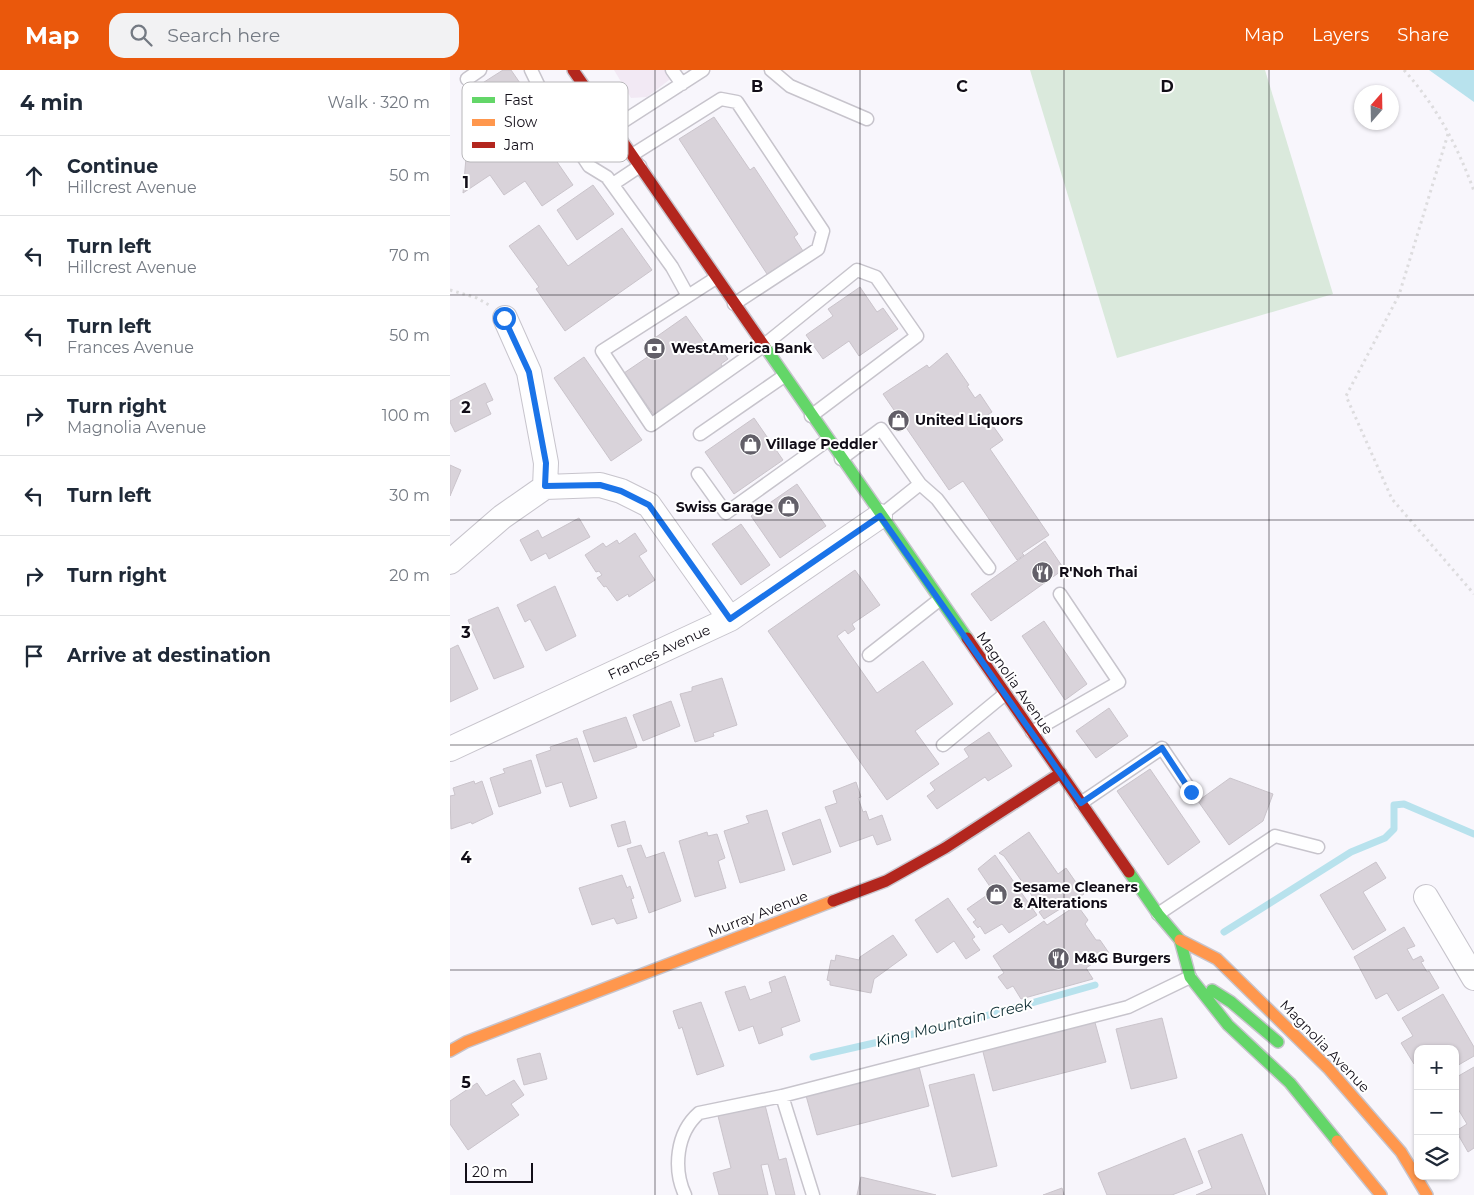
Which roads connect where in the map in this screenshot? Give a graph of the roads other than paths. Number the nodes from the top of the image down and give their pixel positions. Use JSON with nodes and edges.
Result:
{"nodes":[{"id":1,"x":480,"y":70,"type":"edge"},
{"id":2,"x":531,"y":70,"type":"edge"},
{"id":3,"x":573,"y":70,"type":"edge"},
{"id":4,"x":672,"y":70,"type":"edge"},
{"id":5,"x":703,"y":70,"type":"edge"},
{"id":6,"x":772,"y":70,"type":"edge"},
{"id":7,"x":467,"y":79,"type":"dead end"},
{"id":8,"x":537,"y":82,"type":"edge"},
{"id":9,"x":581,"y":82,"type":"edge"},
{"id":10,"x":682,"y":84,"type":"junction"},
{"id":11,"x":628,"y":118,"type":"edge"},
{"id":12,"x":867,"y":119,"type":"dead end"},
{"id":13,"x":628,"y":149,"type":"edge"},
{"id":14,"x":632,"y":155,"type":"junction"},
{"id":15,"x":586,"y":162,"type":"edge"},
{"id":16,"x":640,"y":166,"type":"junction"},
{"id":17,"x":613,"y":184,"type":"junction"},
{"id":18,"x":716,"y":278,"type":"junction"},
{"id":19,"x":688,"y":296,"type":"junction"},
{"id":20,"x":734,"y":304,"type":"junction"},
{"id":21,"x":504,"y":318,"type":"road end"},
{"id":22,"x":763,"y":346,"type":"junction"},
{"id":23,"x":784,"y":376,"type":"junction"},
{"id":24,"x":811,"y":416,"type":"junction"},
{"id":25,"x":700,"y":434,"type":"dead end"},
{"id":26,"x":828,"y":440,"type":"junction"},
{"id":27,"x":841,"y":459,"type":"junction"},
{"id":28,"x":698,"y":474,"type":"dead end"},
{"id":29,"x":920,"y":484,"type":"junction"},
{"id":30,"x":545,"y":486,"type":"junction"},
{"id":31,"x":880,"y":516,"type":"junction"},
{"id":32,"x":450,"y":562,"type":"edge"},
{"id":33,"x":989,"y":568,"type":"dead end"},
{"id":34,"x":1060,"y":594,"type":"dead end"},
{"id":35,"x":939,"y":600,"type":"junction"},
{"id":36,"x":730,"y":619,"type":"junction"},
{"id":37,"x":868,"y":655,"type":"dead end"},
{"id":38,"x":1005,"y":694,"type":"junction"},
{"id":39,"x":1032,"y":732,"type":"junction"},
{"id":40,"x":943,"y":745,"type":"dead end"},
{"id":41,"x":450,"y":749,"type":"edge"},
{"id":42,"x":1061,"y":773,"type":"junction"},
{"id":43,"x":1191,"y":792,"type":"dead end"},
{"id":44,"x":1081,"y":803,"type":"junction"},
{"id":45,"x":1318,"y":847,"type":"dead end"},
{"id":46,"x":1426,"y":897,"type":"dead end"},
{"id":47,"x":1158,"y":914,"type":"junction"},
{"id":48,"x":1180,"y":940,"type":"junction"},
{"id":49,"x":1190,"y":977,"type":"junction"},
{"id":50,"x":1474,"y":978,"type":"edge"},
{"id":51,"x":1284,"y":1047,"type":"dead end"},
{"id":52,"x":450,"y":1050,"type":"edge"},
{"id":53,"x":1308,"y":1064,"type":"dead end"},
{"id":54,"x":1342,"y":1084,"type":"junction"},
{"id":55,"x":782,"y":1096,"type":"junction"},
{"id":56,"x":685,"y":1195,"type":"edge"},
{"id":57,"x":813,"y":1195,"type":"edge"},
{"id":58,"x":1381,"y":1195,"type":"edge"},
{"id":59,"x":1427,"y":1195,"type":"edge"}],
"edges":[{"from":1,"to":7,"type":"lane"},
{"from":2,"to":8,"type":"lane"},
{"from":3,"to":9,"type":"main road","name":"Magnolia Avenue"},
{"from":4,"to":10,"type":"lane"},
{"from":5,"to":10,"type":"lane"},
{"from":6,"to":12,"type":"lane"},
{"from":10,"to":11,"type":"lane"},
{"from":13,"to":14,"type":"main road","name":"Magnolia Avenue"},
{"from":14,"to":16,"type":"main road","name":"Magnolia Avenue"},
{"from":14,"to":20,"type":"lane"},
{"from":15,"to":17,"type":"lane"},
{"from":16,"to":17,"type":"lane"},
{"from":16,"to":18,"type":"main road","name":"Magnolia Avenue"},
{"from":17,"to":19,"type":"lane"},
{"from":18,"to":19,"type":"lane"},
{"from":18,"to":20,"type":"main road","name":"Magnolia Avenue"},
{"from":19,"to":22,"type":"lane"},
{"from":20,"to":22,"type":"main road","name":"Magnolia Avenue"},
{"from":21,"to":30,"type":"street"},
{"from":22,"to":23,"type":"main road","name":"Magnolia Avenue"},
{"from":22,"to":24,"type":"lane"},
{"from":23,"to":24,"type":"main road","name":"Magnolia Avenue"},
{"from":23,"to":25,"type":"lane"},
{"from":24,"to":26,"type":"main road","name":"Magnolia Avenue"},
{"from":26,"to":27,"type":"main road","name":"Magnolia Avenue"},
{"from":26,"to":28,"type":"lane"},
{"from":27,"to":29,"type":"lane"},
{"from":27,"to":31,"type":"main road","name":"Magnolia Avenue"},
{"from":29,"to":31,"type":"lane"},
{"from":29,"to":33,"type":"lane"},
{"from":30,"to":32,"type":"street"},
{"from":30,"to":36,"type":"street"},
{"from":31,"to":35,"type":"main road","name":"Magnolia Avenue"},
{"from":31,"to":36,"type":"street","name":"Frances Avenue"},
{"from":34,"to":39,"type":"lane"},
{"from":35,"to":37,"type":"lane"},
{"from":35,"to":38,"type":"main road","name":"Magnolia Avenue"},
{"from":36,"to":41,"type":"street","name":"Frances Avenue"},
{"from":38,"to":39,"type":"main road","name":"Magnolia Avenue"},
{"from":38,"to":40,"type":"lane"},
{"from":39,"to":42,"type":"main road","name":"Magnolia Avenue"},
{"from":42,"to":44,"type":"main road","name":"Magnolia Avenue"},
{"from":42,"to":52,"type":"main road","name":"Murray Avenue"},
{"from":43,"to":44,"type":"lane"},
{"from":44,"to":47,"type":"main road","name":"Magnolia Avenue"},
{"from":45,"to":47,"type":"lane"},
{"from":46,"to":50,"type":"street"},
{"from":47,"to":48,"type":"main road","name":"Magnolia Avenue"},
{"from":48,"to":49,"type":"main road","name":"Magnolia Avenue"},
{"from":48,"to":54,"type":"main road","name":"Magnolia Avenue"},
{"from":49,"to":51,"type":"main road"},
{"from":49,"to":55,"type":"lane"},
{"from":49,"to":58,"type":"main road","name":"Magnolia Avenue"},
{"from":53,"to":54,"type":"main road"},
{"from":54,"to":59,"type":"main road","name":"Magnolia Avenue"},
{"from":55,"to":56,"type":"lane"},
{"from":55,"to":57,"type":"lane"}]}
